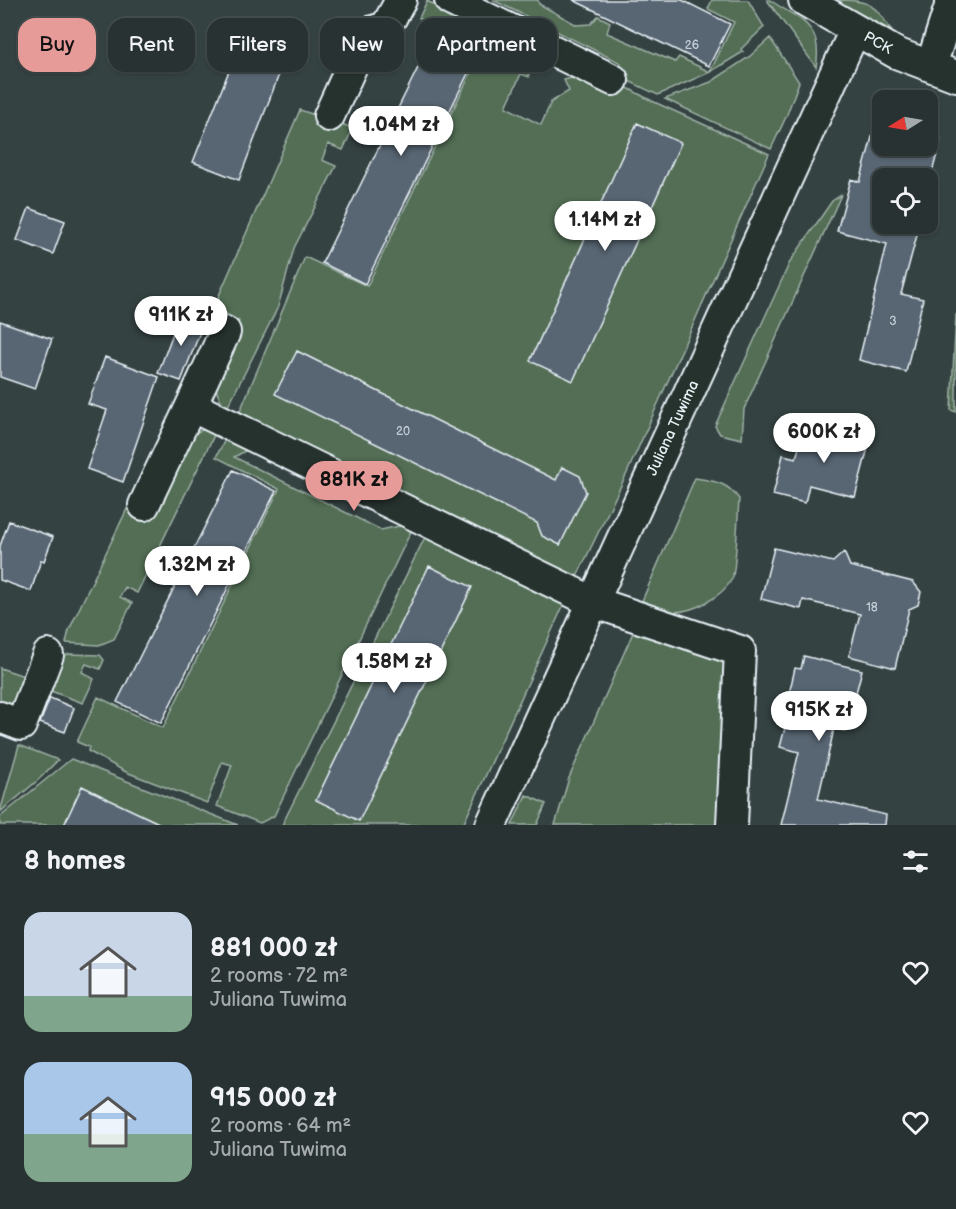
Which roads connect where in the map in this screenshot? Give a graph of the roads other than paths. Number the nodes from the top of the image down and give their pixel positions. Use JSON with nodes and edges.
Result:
{"nodes":[{"id":1,"x":401,"y":0,"type":"edge"},
{"id":2,"x":450,"y":0,"type":"edge"},
{"id":3,"x":804,"y":0,"type":"edge"},
{"id":4,"x":952,"y":0,"type":"edge"},
{"id":5,"x":855,"y":30,"type":"junction"},
{"id":6,"x":943,"y":71,"type":"edge"},
{"id":7,"x":613,"y":80,"type":"dead end"},
{"id":8,"x":329,"y":116,"type":"dead end"},
{"id":9,"x":225,"y":332,"type":"dead end"},
{"id":10,"x":191,"y":406,"type":"junction"},
{"id":11,"x":144,"y":505,"type":"dead end"},
{"id":12,"x":593,"y":602,"type":"junction"},
{"id":13,"x":48,"y":655,"type":"dead end"},
{"id":14,"x":0,"y":717,"type":"edge"},
{"id":15,"x":491,"y":825,"type":"edge"},
{"id":16,"x":732,"y":825,"type":"edge"}],
"edges":[{"from":1,"to":8,"type":"street"},
{"from":2,"to":7,"type":"street"},
{"from":3,"to":5,"type":"street","name":"PCK"},
{"from":4,"to":6,"type":"street"},
{"from":5,"to":6,"type":"street","name":"PCK"},
{"from":5,"to":12,"type":"street","name":"Juliana Tuwima"},
{"from":9,"to":10,"type":"street"},
{"from":10,"to":11,"type":"street"},
{"from":10,"to":12,"type":"street"},
{"from":12,"to":15,"type":"street","name":"Juliana Tuwima"},
{"from":12,"to":16,"type":"street"},
{"from":13,"to":14,"type":"street"}]}
